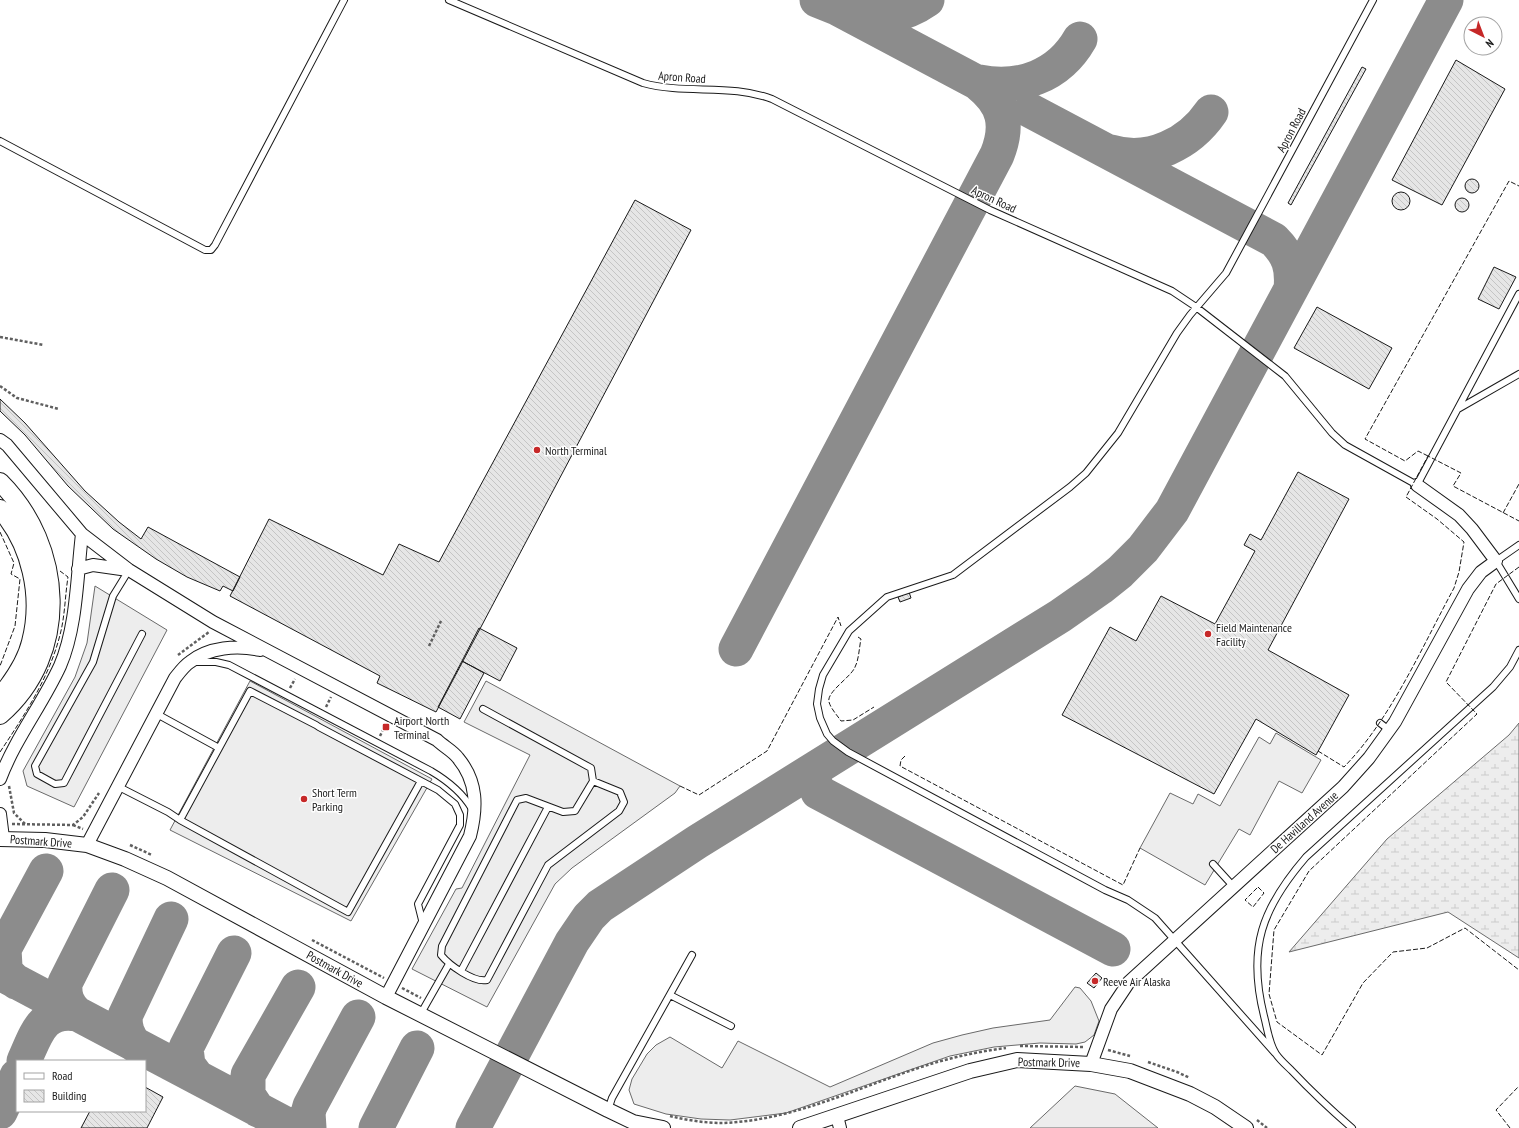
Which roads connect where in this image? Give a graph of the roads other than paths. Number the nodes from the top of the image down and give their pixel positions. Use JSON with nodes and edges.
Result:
{"nodes":[{"id":1,"x":344,"y":0,"type":"edge"},
{"id":2,"x":449,"y":0,"type":"edge"},
{"id":3,"x":1373,"y":0,"type":"edge"},
{"id":4,"x":0,"y":142,"type":"edge"},
{"id":5,"x":1519,"y":294,"type":"edge"},
{"id":6,"x":1196,"y":307,"type":"junction"},
{"id":7,"x":1519,"y":374,"type":"edge"},
{"id":8,"x":1456,"y":410,"type":"junction"},
{"id":9,"x":0,"y":440,"type":"edge"},
{"id":10,"x":0,"y":482,"type":"edge"},
{"id":11,"x":1417,"y":485,"type":"junction"},
{"id":12,"x":0,"y":509,"type":"edge"},
{"id":13,"x":82,"y":534,"type":"junction"},
{"id":14,"x":1519,"y":545,"type":"edge"},
{"id":15,"x":1496,"y":561,"type":"junction"},
{"id":16,"x":78,"y":568,"type":"junction"},
{"id":17,"x":129,"y":570,"type":"junction"},
{"id":18,"x":1519,"y":599,"type":"edge"},
{"id":19,"x":142,"y":634,"type":"dead end"},
{"id":20,"x":1519,"y":650,"type":"edge"},
{"id":21,"x":275,"y":654,"type":"junction"},
{"id":22,"x":190,"y":662,"type":"junction"},
{"id":23,"x":0,"y":697,"type":"edge"},
{"id":24,"x":483,"y":709,"type":"dead end"},
{"id":25,"x":155,"y":713,"type":"junction"},
{"id":26,"x":0,"y":715,"type":"edge"},
{"id":27,"x":1380,"y":723,"type":"dead end"},
{"id":28,"x":1390,"y":730,"type":"junction"},
{"id":29,"x":219,"y":748,"type":"junction"},
{"id":30,"x":3,"y":781,"type":"edge"},
{"id":31,"x":421,"y":781,"type":"junction"},
{"id":32,"x":593,"y":781,"type":"junction"},
{"id":33,"x":117,"y":786,"type":"junction"},
{"id":34,"x":548,"y":806,"type":"junction"},
{"id":35,"x":475,"y":814,"type":"junction"},
{"id":36,"x":1,"y":819,"type":"edge"},
{"id":37,"x":180,"y":820,"type":"junction"},
{"id":38,"x":1,"y":838,"type":"edge"},
{"id":39,"x":87,"y":845,"type":"junction"},
{"id":40,"x":1213,"y":864,"type":"dead end"},
{"id":41,"x":1233,"y":886,"type":"junction"},
{"id":42,"x":423,"y":926,"type":"junction"},
{"id":43,"x":1174,"y":939,"type":"junction"},
{"id":44,"x":692,"y":955,"type":"dead end"},
{"id":45,"x":449,"y":964,"type":"junction"},
{"id":46,"x":461,"y":971,"type":"junction"},
{"id":47,"x":670,"y":995,"type":"junction"},
{"id":48,"x":386,"y":997,"type":"junction"},
{"id":49,"x":420,"y":1015,"type":"junction"},
{"id":50,"x":732,"y":1026,"type":"dead end"},
{"id":51,"x":1275,"y":1053,"type":"junction"},
{"id":52,"x":1091,"y":1064,"type":"junction"},
{"id":53,"x":608,"y":1110,"type":"junction"},
{"id":54,"x":838,"y":1122,"type":"edge"},
{"id":55,"x":663,"y":1128,"type":"edge"},
{"id":56,"x":800,"y":1128,"type":"edge"},
{"id":57,"x":1246,"y":1128,"type":"edge"},
{"id":58,"x":1352,"y":1128,"type":"edge"}],
"edges":[{"from":1,"to":4,"type":"lane"},
{"from":2,"to":6,"type":"lane","name":"Apron Road"},
{"from":3,"to":6,"type":"lane","name":"Apron Road"},
{"from":5,"to":8,"type":"lane"},
{"from":6,"to":11,"type":"lane"},
{"from":6,"to":43,"type":"lane"},
{"from":7,"to":8,"type":"lane"},
{"from":8,"to":11,"type":"lane"},
{"from":9,"to":13,"type":"street"},
{"from":10,"to":26,"type":"main road"},
{"from":11,"to":15,"type":"street"},
{"from":12,"to":23,"type":"main road"},
{"from":13,"to":16,"type":"street"},
{"from":13,"to":17,"type":"street"},
{"from":14,"to":15,"type":"lane"},
{"from":15,"to":18,"type":"lane"},
{"from":15,"to":28,"type":"street","name":"De Havilland Avenue"},
{"from":16,"to":17,"type":"street"},
{"from":16,"to":30,"type":"street"},
{"from":17,"to":19,"type":"lane"},
{"from":17,"to":21,"type":"street"},
{"from":20,"to":51,"type":"lane"},
{"from":21,"to":22,"type":"street"},
{"from":21,"to":35,"type":"street"},
{"from":22,"to":25,"type":"street"},
{"from":22,"to":35,"type":"lane"},
{"from":24,"to":32,"type":"lane"},
{"from":25,"to":29,"type":"lane"},
{"from":25,"to":33,"type":"street"},
{"from":27,"to":28,"type":"lane"},
{"from":28,"to":41,"type":"street","name":"De Havilland Avenue"},
{"from":29,"to":31,"type":"lane"},
{"from":29,"to":37,"type":"lane"},
{"from":31,"to":37,"type":"lane"},
{"from":31,"to":42,"type":"lane"},
{"from":32,"to":34,"type":"lane"},
{"from":32,"to":46,"type":"lane"},
{"from":33,"to":37,"type":"lane"},
{"from":33,"to":39,"type":"street"},
{"from":34,"to":45,"type":"lane"},
{"from":34,"to":46,"type":"lane"},
{"from":35,"to":42,"type":"street"},
{"from":36,"to":38,"type":"street"},
{"from":38,"to":39,"type":"street","name":"Postmark Drive"},
{"from":39,"to":48,"type":"street","name":"Postmark Drive"},
{"from":40,"to":41,"type":"lane"},
{"from":41,"to":43,"type":"street","name":"De Havilland Avenue"},
{"from":42,"to":48,"type":"street"},
{"from":43,"to":51,"type":"lane"},
{"from":43,"to":52,"type":"street","name":"De Havilland Avenue"},
{"from":44,"to":47,"type":"lane"},
{"from":45,"to":46,"type":"lane"},
{"from":45,"to":49,"type":"lane"},
{"from":47,"to":50,"type":"lane"},
{"from":47,"to":53,"type":"lane"},
{"from":48,"to":49,"type":"street","name":"Postmark Drive"},
{"from":49,"to":53,"type":"street","name":"Postmark Drive"},
{"from":51,"to":58,"type":"lane"},
{"from":52,"to":54,"type":"street","name":"Postmark Drive"},
{"from":52,"to":57,"type":"street","name":"Postmark Drive"},
{"from":53,"to":55,"type":"street","name":"Postmark Drive"},
{"from":54,"to":56,"type":"street","name":"Postmark Drive"}]}
